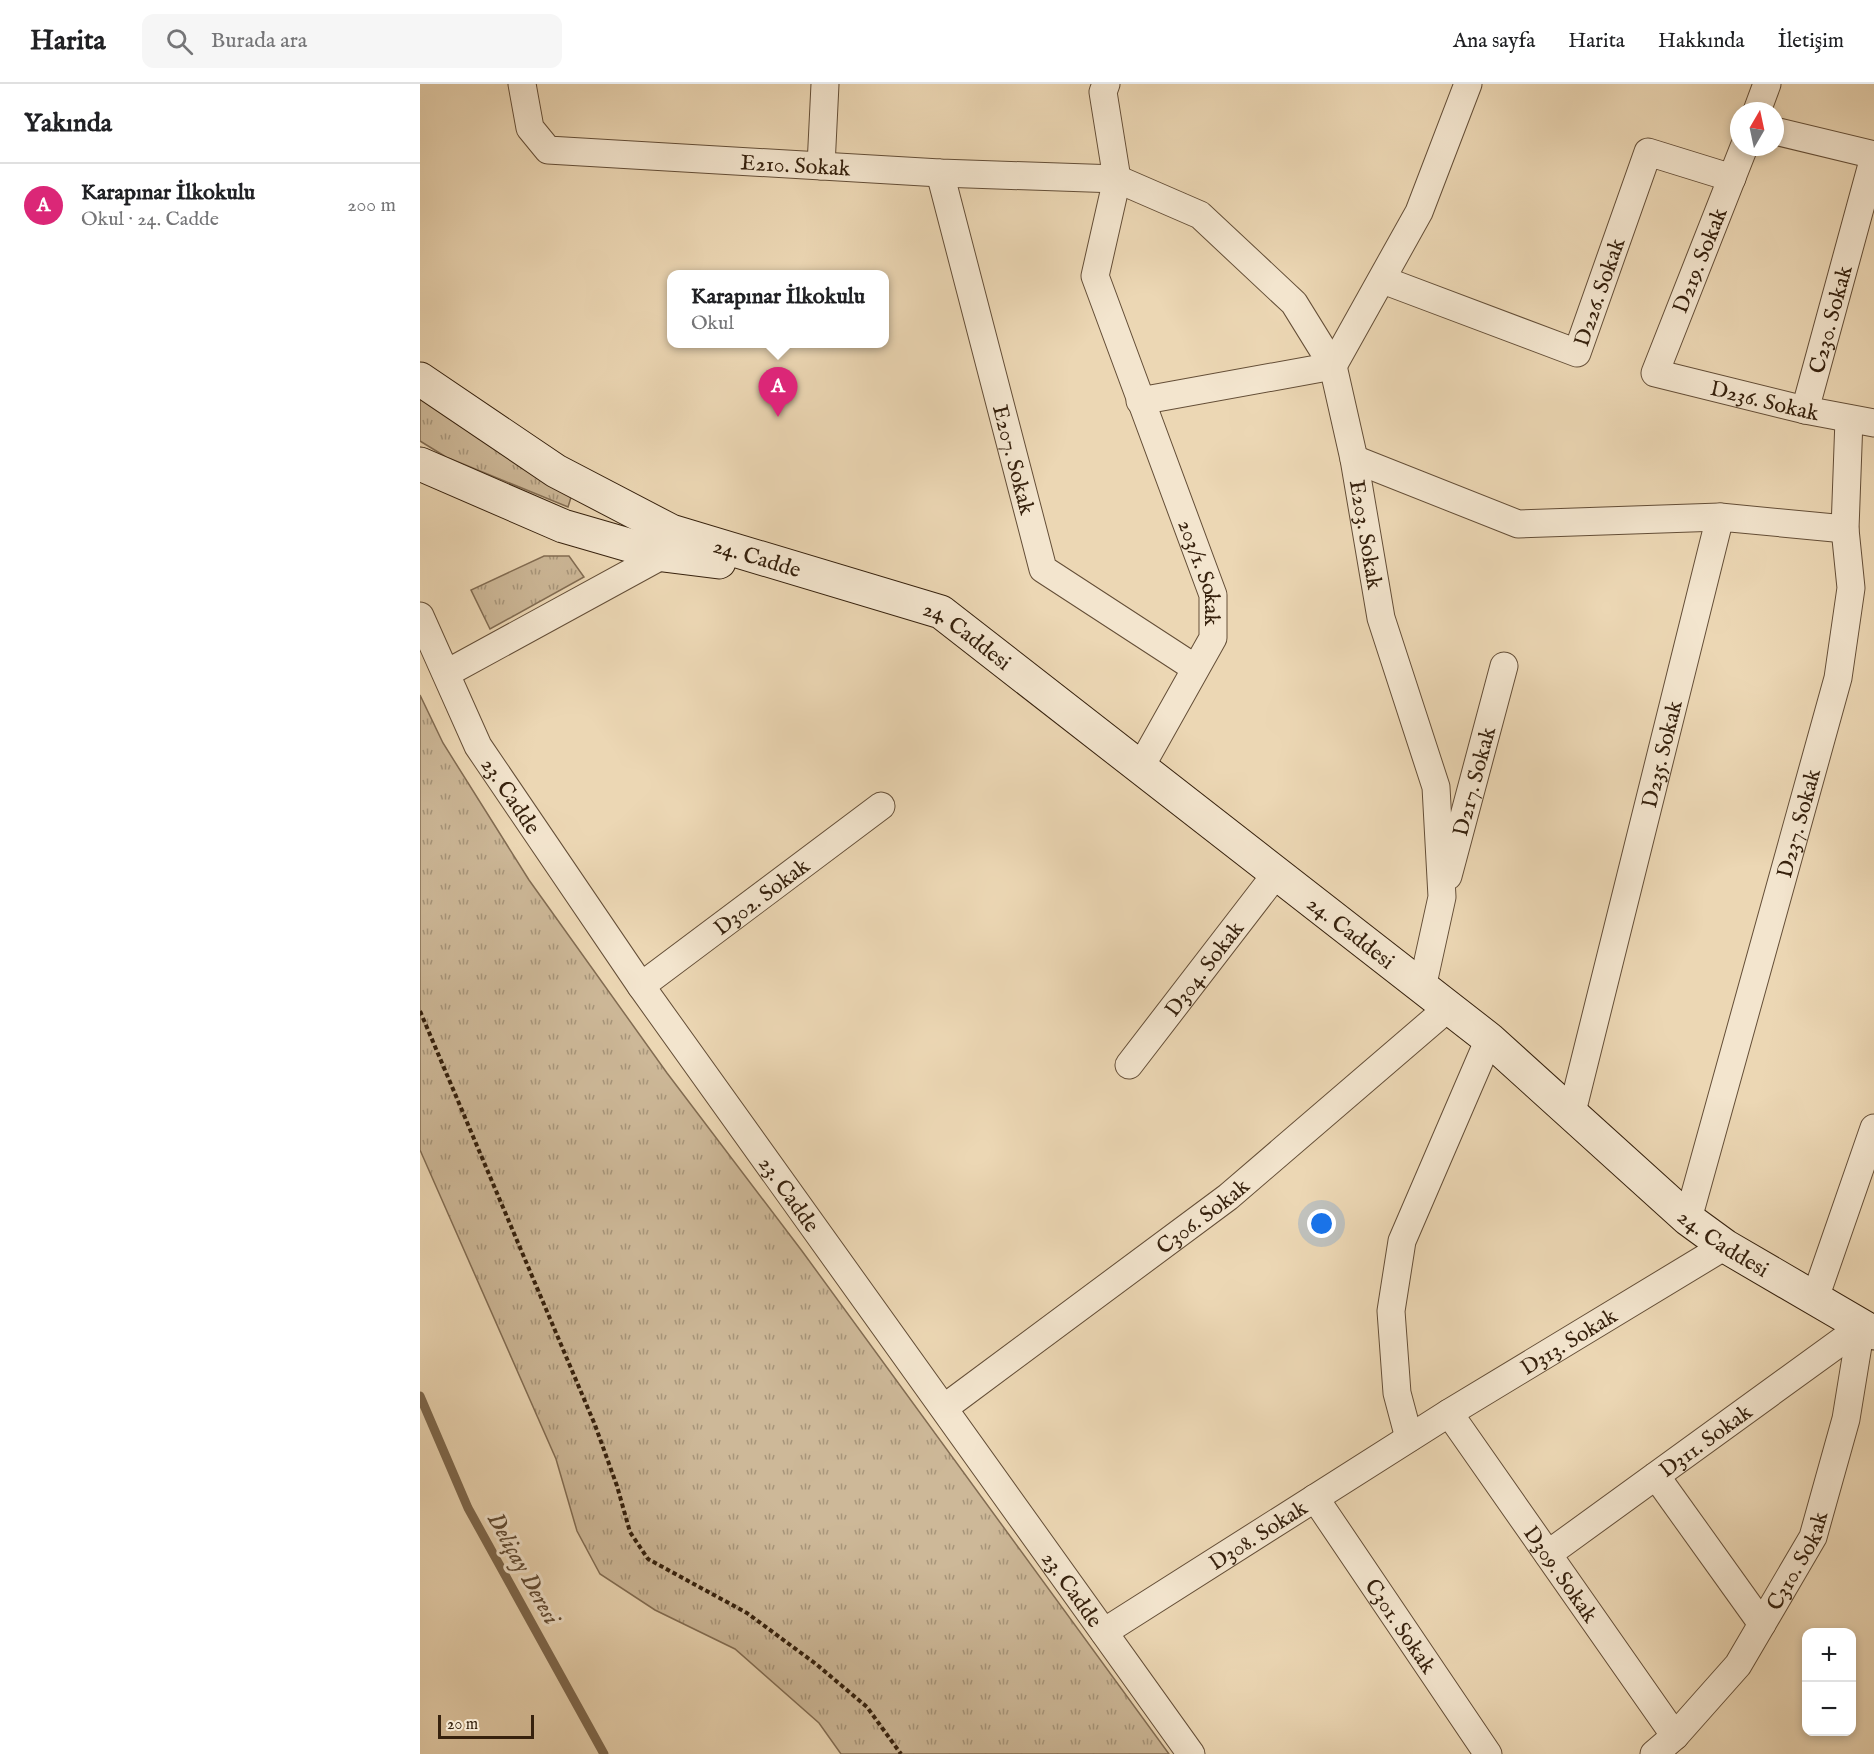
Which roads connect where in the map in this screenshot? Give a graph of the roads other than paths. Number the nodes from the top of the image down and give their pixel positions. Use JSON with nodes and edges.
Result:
{"nodes":[{"id":1,"x":522,"y":84,"type":"edge"},
{"id":2,"x":825,"y":84,"type":"edge"},
{"id":3,"x":1106,"y":84,"type":"edge"},
{"id":4,"x":1468,"y":84,"type":"edge"},
{"id":5,"x":1767,"y":84,"type":"edge"},
{"id":6,"x":1760,"y":102,"type":"edge"},
{"id":7,"x":1784,"y":133,"type":"edge"},
{"id":8,"x":1741,"y":156,"type":"edge"},
{"id":9,"x":1874,"y":156,"type":"edge"},
{"id":10,"x":821,"y":166,"type":"junction"},
{"id":11,"x":940,"y":173,"type":"junction"},
{"id":12,"x":1732,"y":178,"type":"junction"},
{"id":13,"x":1117,"y":179,"type":"junction"},
{"id":14,"x":1383,"y":280,"type":"junction"},
{"id":15,"x":1333,"y":366,"type":"junction"},
{"id":16,"x":1655,"y":373,"type":"joint"},
{"id":17,"x":420,"y":379,"type":"edge"},
{"id":18,"x":1140,"y":401,"type":"junction"},
{"id":19,"x":1805,"y":410,"type":"junction"},
{"id":20,"x":1862,"y":421,"type":"edge"},
{"id":21,"x":1354,"y":459,"type":"junction"},
{"id":22,"x":420,"y":464,"type":"edge"},
{"id":23,"x":1720,"y":517,"type":"junction"},
{"id":24,"x":1845,"y":528,"type":"junction"},
{"id":25,"x":667,"y":543,"type":"junction"},
{"id":26,"x":806,"y":573,"type":"joint"},
{"id":27,"x":420,"y":616,"type":"edge"},
{"id":28,"x":1504,"y":666,"type":"dead end"},
{"id":29,"x":1195,"y":668,"type":"junction"},
{"id":30,"x":447,"y":674,"type":"junction"},
{"id":31,"x":1140,"y":768,"type":"junction"},
{"id":32,"x":881,"y":806,"type":"dead end"},
{"id":33,"x":1276,"y":874,"type":"junction"},
{"id":34,"x":1442,"y":897,"type":"junction"},
{"id":35,"x":641,"y":986,"type":"junction"},
{"id":36,"x":1422,"y":987,"type":"junction"},
{"id":37,"x":1448,"y":1008,"type":"junction"},
{"id":38,"x":1489,"y":1039,"type":"junction"},
{"id":39,"x":1129,"y":1065,"type":"dead end"},
{"id":40,"x":1572,"y":1112,"type":"junction"},
{"id":41,"x":1874,"y":1128,"type":"edge"},
{"id":42,"x":1688,"y":1219,"type":"junction"},
{"id":43,"x":1725,"y":1246,"type":"junction"},
{"id":44,"x":1815,"y":1298,"type":"junction"},
{"id":45,"x":1868,"y":1330,"type":"edge"},
{"id":46,"x":944,"y":1408,"type":"junction"},
{"id":47,"x":1449,"y":1413,"type":"junction"},
{"id":48,"x":1409,"y":1438,"type":"junction"},
{"id":49,"x":1656,"y":1476,"type":"junction"},
{"id":50,"x":1315,"y":1498,"type":"junction"},
{"id":51,"x":1548,"y":1554,"type":"junction"},
{"id":52,"x":1762,"y":1624,"type":"junction"},
{"id":53,"x":1104,"y":1632,"type":"junction"},
{"id":54,"x":1675,"y":1736,"type":"junction"},
{"id":55,"x":1191,"y":1754,"type":"edge"},
{"id":56,"x":1488,"y":1754,"type":"edge"},
{"id":57,"x":1654,"y":1754,"type":"edge"}],
"edges":[{"from":1,"to":10,"type":"street","name":"E210. Sokak"},
{"from":2,"to":10,"type":"street"},
{"from":3,"to":13,"type":"street"},
{"from":4,"to":14,"type":"street"},
{"from":5,"to":6,"type":"street"},
{"from":7,"to":9,"type":"street"},
{"from":8,"to":12,"type":"street","name":"D219. Sokak"},
{"from":9,"to":19,"type":"street","name":"C230. Sokak"},
{"from":10,"to":11,"type":"street","name":"E210. Sokak"},
{"from":11,"to":13,"type":"street","name":"E210. Sokak"},
{"from":11,"to":29,"type":"street","name":"E207. Sokak"},
{"from":12,"to":14,"type":"street","name":"D226. Sokak"},
{"from":12,"to":16,"type":"street","name":"D219. Sokak"},
{"from":13,"to":15,"type":"street","name":"E203. Sokak"},
{"from":13,"to":18,"type":"street","name":"203/1. Sokak"},
{"from":14,"to":15,"type":"street"},
{"from":15,"to":18,"type":"street"},
{"from":15,"to":21,"type":"street","name":"E203. Sokak"},
{"from":16,"to":19,"type":"street","name":"D236. Sokak"},
{"from":17,"to":25,"type":"street","name":"24. Cadde"},
{"from":18,"to":29,"type":"street","name":"203/1. Sokak"},
{"from":19,"to":20,"type":"street","name":"D236. Sokak"},
{"from":20,"to":24,"type":"street","name":"D237. Sokak"},
{"from":21,"to":23,"type":"street"},
{"from":21,"to":34,"type":"street","name":"E203. Sokak"},
{"from":22,"to":25,"type":"street","name":"24. Cadde"},
{"from":23,"to":24,"type":"street"},
{"from":23,"to":40,"type":"street","name":"D235. Sokak"},
{"from":24,"to":42,"type":"street","name":"D237. Sokak"},
{"from":25,"to":26,"type":"street","name":"24. Cadde"},
{"from":25,"to":30,"type":"street"},
{"from":26,"to":31,"type":"street","name":"24. Caddesi"},
{"from":27,"to":30,"type":"street","name":"23. Cadde"},
{"from":28,"to":34,"type":"street","name":"D217. Sokak"},
{"from":29,"to":31,"type":"street","name":"203/1. Sokak"},
{"from":30,"to":35,"type":"street","name":"23. Cadde"},
{"from":31,"to":33,"type":"street","name":"24. Caddesi"},
{"from":32,"to":35,"type":"street","name":"D302. Sokak"},
{"from":33,"to":36,"type":"street","name":"24. Caddesi"},
{"from":33,"to":39,"type":"street","name":"D304. Sokak"},
{"from":34,"to":36,"type":"street","name":"E203. Sokak"},
{"from":35,"to":46,"type":"street","name":"23. Cadde"},
{"from":36,"to":37,"type":"street","name":"24. Caddesi"},
{"from":37,"to":38,"type":"street","name":"24. Caddesi"},
{"from":37,"to":46,"type":"street","name":"C306. Sokak"},
{"from":38,"to":40,"type":"street","name":"24. Caddesi"},
{"from":38,"to":48,"type":"street"},
{"from":40,"to":42,"type":"street","name":"24. Caddesi"},
{"from":41,"to":44,"type":"street"},
{"from":42,"to":43,"type":"street","name":"24. Caddesi"},
{"from":43,"to":44,"type":"street","name":"24. Caddesi"},
{"from":43,"to":47,"type":"street","name":"D313. Sokak"},
{"from":44,"to":45,"type":"street","name":"24. Caddesi"},
{"from":45,"to":49,"type":"street","name":"D311. Sokak"},
{"from":45,"to":52,"type":"street","name":"C310. Sokak"},
{"from":46,"to":53,"type":"street","name":"23. Cadde"},
{"from":47,"to":48,"type":"street","name":"D313. Sokak"},
{"from":47,"to":51,"type":"street","name":"D309. Sokak"},
{"from":48,"to":50,"type":"street","name":"D308. Sokak"},
{"from":49,"to":51,"type":"street","name":"D311. Sokak"},
{"from":49,"to":52,"type":"street"},
{"from":50,"to":53,"type":"street","name":"D308. Sokak"},
{"from":50,"to":56,"type":"street","name":"C301. Sokak"},
{"from":51,"to":54,"type":"street","name":"D309. Sokak"},
{"from":52,"to":54,"type":"street","name":"C310. Sokak"},
{"from":53,"to":55,"type":"street","name":"23. Cadde"},
{"from":54,"to":57,"type":"street","name":"C310. Sokak"}]}
